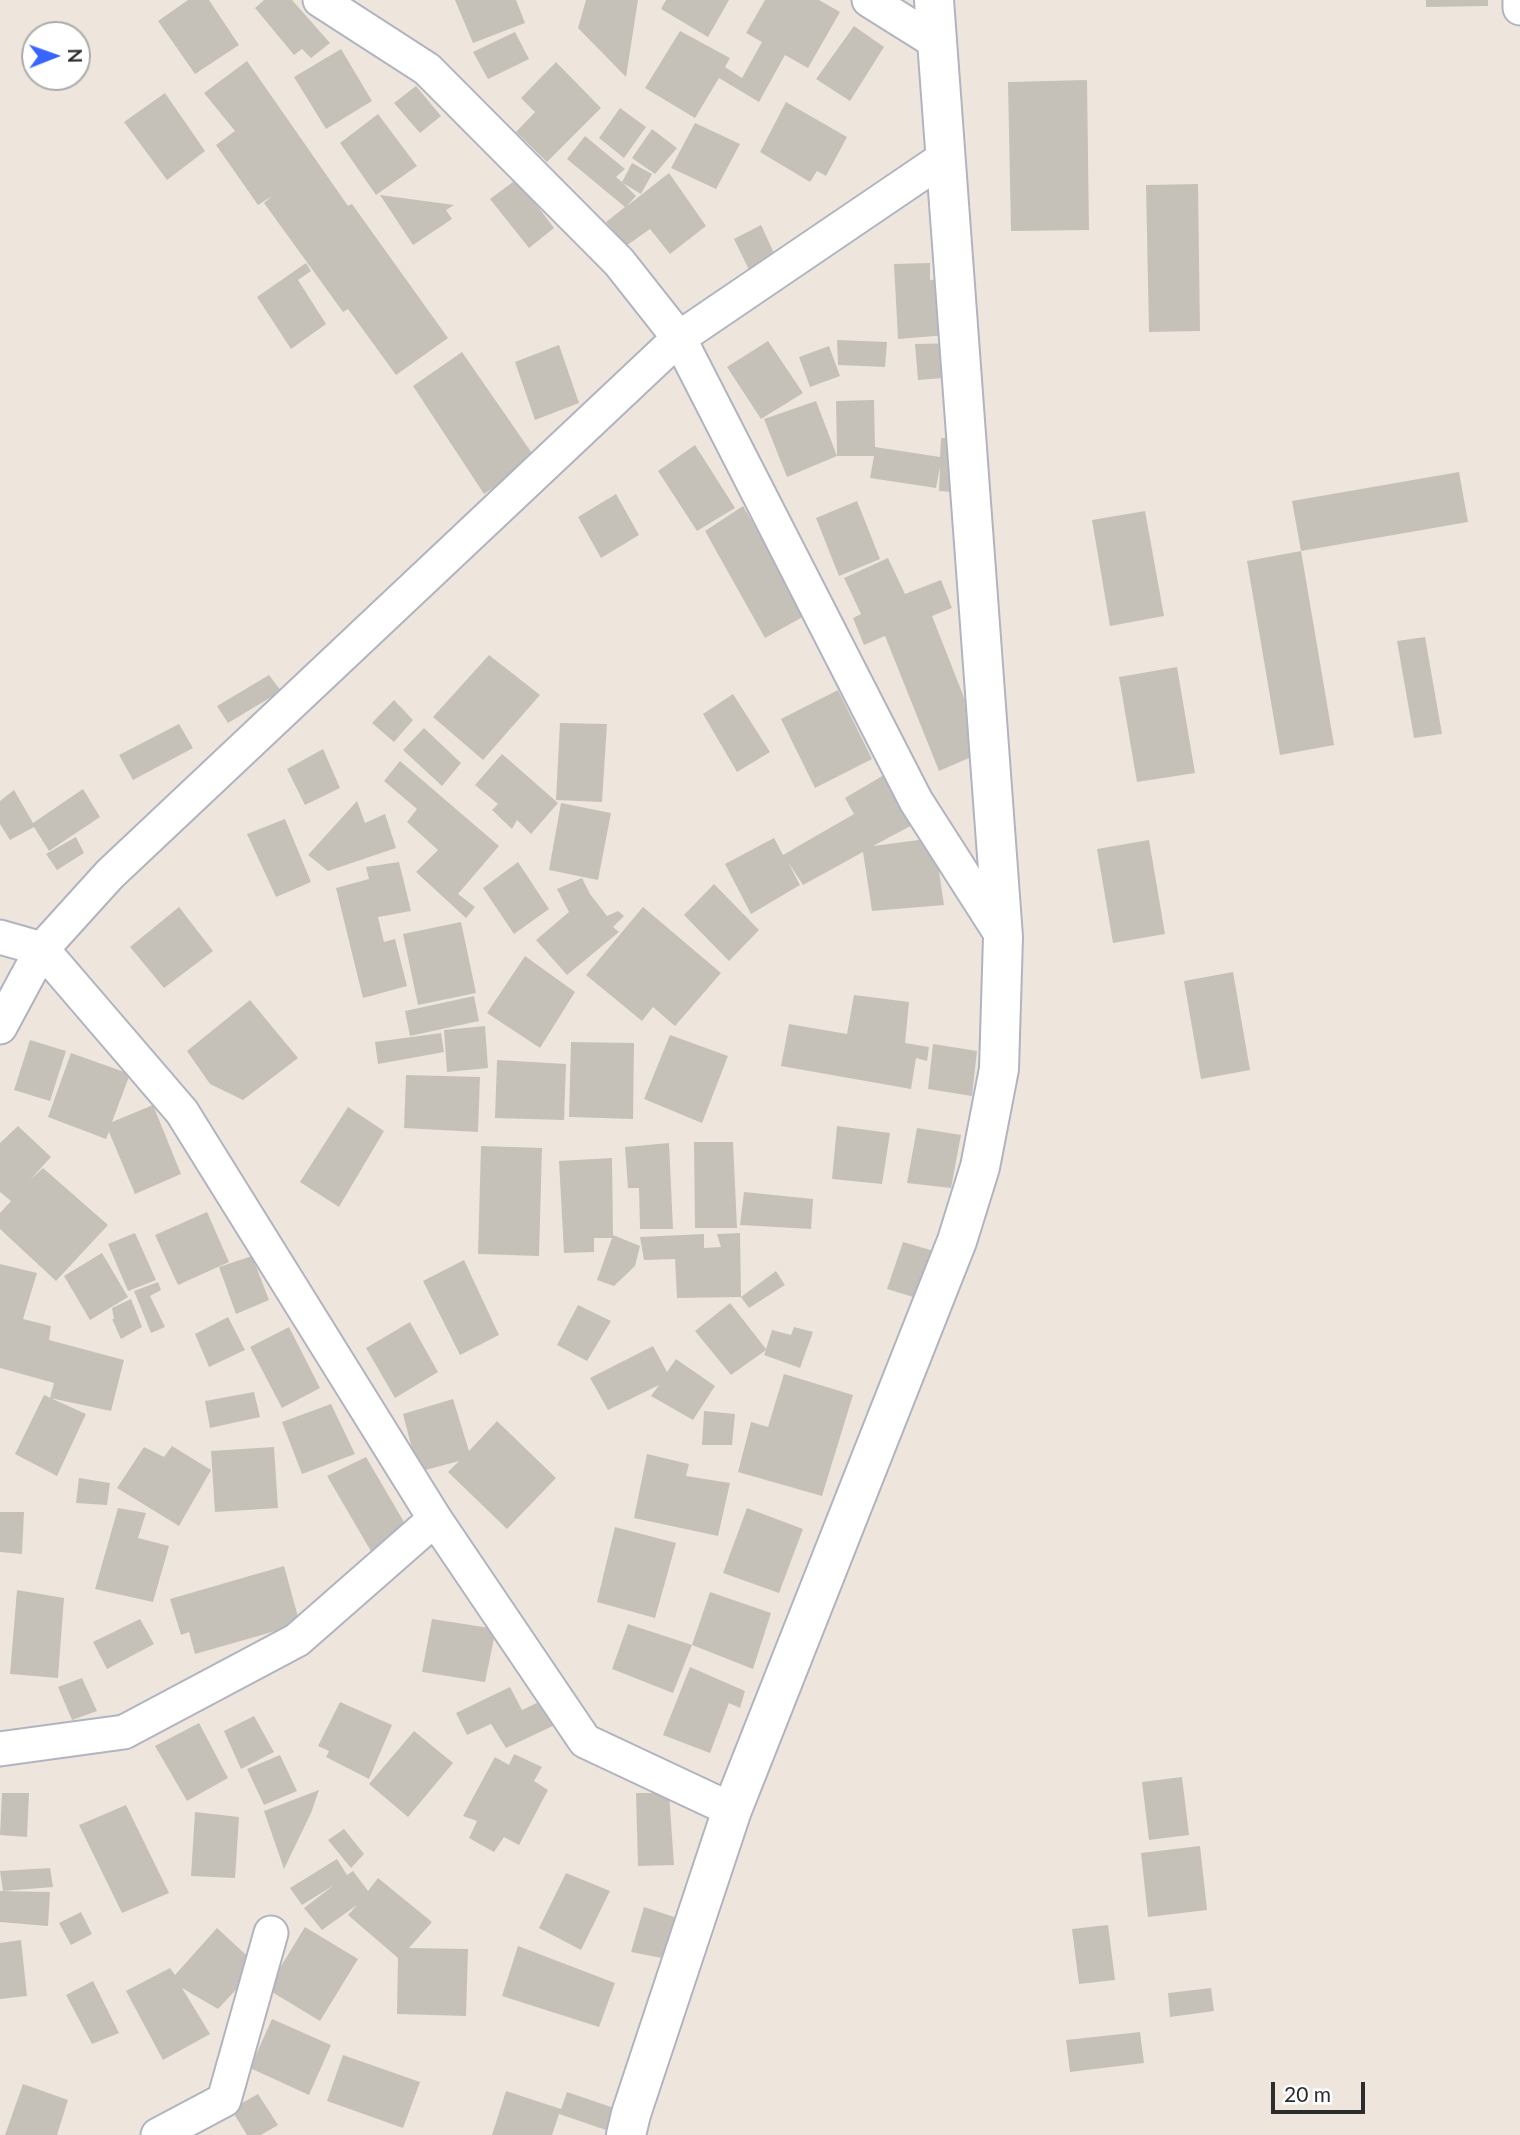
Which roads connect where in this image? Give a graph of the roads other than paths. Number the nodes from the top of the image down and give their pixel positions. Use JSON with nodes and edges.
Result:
{"nodes":[{"id":1,"x":320,"y":0,"type":"edge"},
{"id":2,"x":869,"y":0,"type":"edge"},
{"id":3,"x":933,"y":0,"type":"edge"},
{"id":4,"x":1520,"y":0,"type":"edge"},
{"id":5,"x":1520,"y":8,"type":"edge"},
{"id":6,"x":936,"y":43,"type":"junction"},
{"id":7,"x":947,"y":156,"type":"junction"},
{"id":8,"x":679,"y":338,"type":"junction"},
{"id":9,"x":0,"y":937,"type":"edge"},
{"id":10,"x":1003,"y":937,"type":"junction"},
{"id":11,"x":42,"y":949,"type":"junction"},
{"id":12,"x":0,"y":1027,"type":"edge"},
{"id":13,"x":435,"y":1519,"type":"junction"},
{"id":14,"x":0,"y":1749,"type":"edge"},
{"id":15,"x":732,"y":1810,"type":"junction"},
{"id":16,"x":271,"y":1933,"type":"dead end"},
{"id":17,"x":158,"y":2135,"type":"edge"},
{"id":18,"x":626,"y":2135,"type":"edge"}],
"edges":[{"from":1,"to":8,"type":"street"},
{"from":2,"to":6,"type":"street"},
{"from":3,"to":6,"type":"main road"},
{"from":4,"to":5,"type":"street"},
{"from":6,"to":7,"type":"main road"},
{"from":7,"to":8,"type":"street"},
{"from":7,"to":10,"type":"main road"},
{"from":8,"to":10,"type":"street"},
{"from":8,"to":11,"type":"street"},
{"from":9,"to":11,"type":"street"},
{"from":10,"to":15,"type":"main road"},
{"from":11,"to":12,"type":"street"},
{"from":11,"to":13,"type":"street"},
{"from":13,"to":14,"type":"street"},
{"from":13,"to":15,"type":"street"},
{"from":15,"to":18,"type":"main road"},
{"from":16,"to":17,"type":"street"}]}
